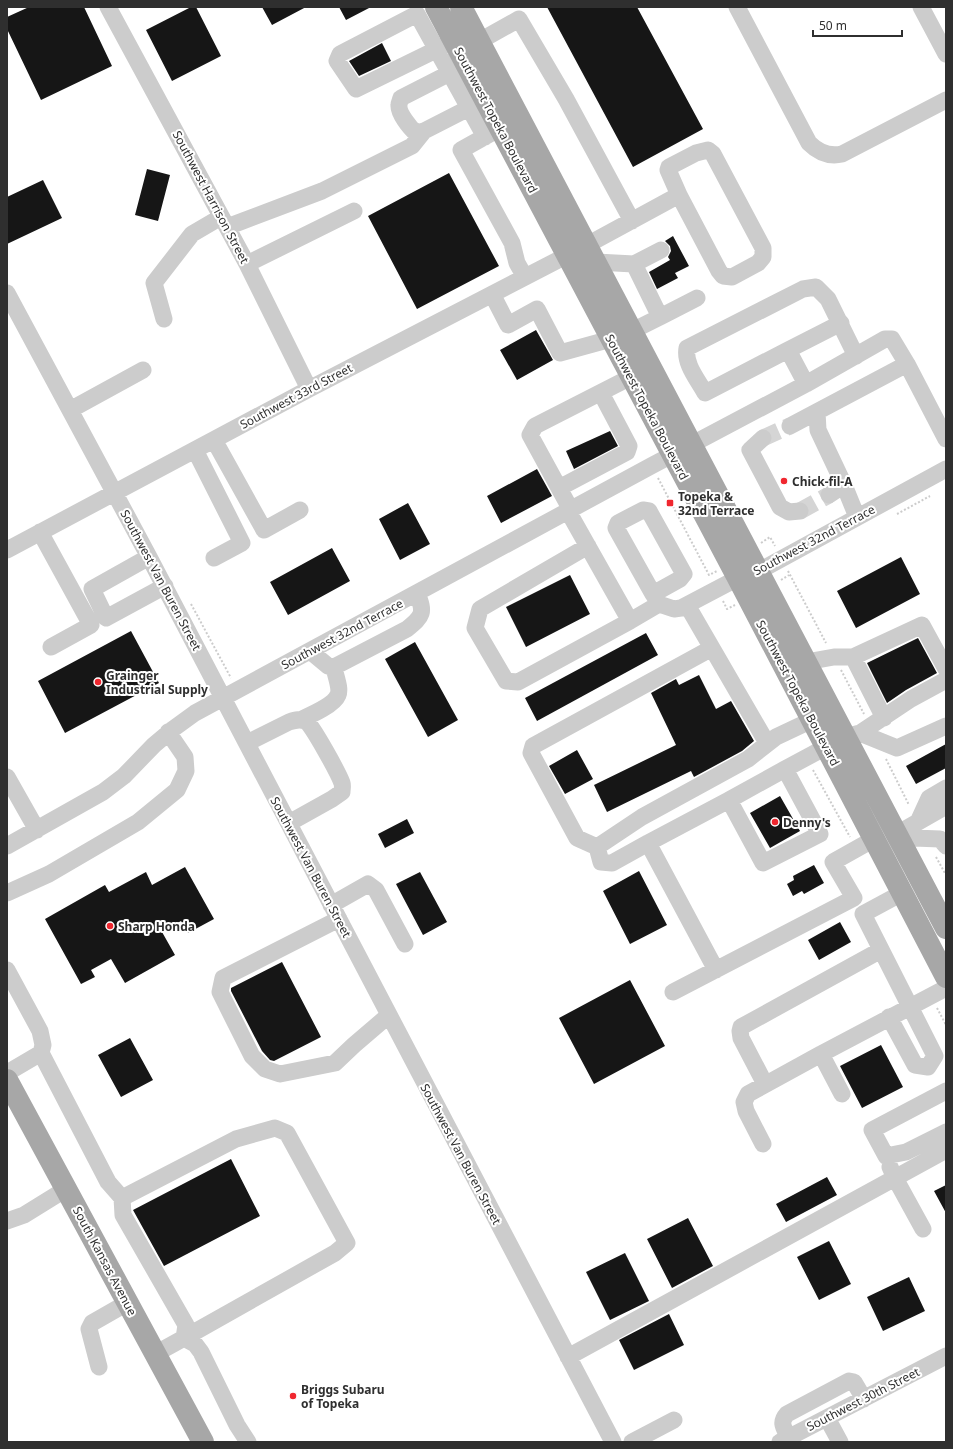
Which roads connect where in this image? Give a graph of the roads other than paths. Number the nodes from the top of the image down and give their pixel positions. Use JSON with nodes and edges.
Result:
{"nodes":[{"id":1,"x":108,"y":7,"type":"edge"},
{"id":2,"x":461,"y":7,"type":"edge"},
{"id":3,"x":737,"y":7,"type":"edge"},
{"id":4,"x":921,"y":7,"type":"edge"},
{"id":5,"x":422,"y":9,"type":"edge"},
{"id":6,"x":516,"y":13,"type":"edge"},
{"id":7,"x":480,"y":42,"type":"junction"},
{"id":8,"x":450,"y":47,"type":"junction"},
{"id":9,"x":946,"y":54,"type":"edge"},
{"id":10,"x":450,"y":73,"type":"junction"},
{"id":11,"x":946,"y":100,"type":"edge"},
{"id":12,"x":469,"y":108,"type":"junction"},
{"id":13,"x":424,"y":131,"type":"junction"},
{"id":14,"x":492,"y":132,"type":"junction"},
{"id":15,"x":679,"y":195,"type":"junction"},
{"id":16,"x":354,"y":211,"type":"dead end"},
{"id":17,"x":632,"y":221,"type":"junction"},
{"id":18,"x":224,"y":222,"type":"junction"},
{"id":19,"x":661,"y":250,"type":"dead end"},
{"id":20,"x":591,"y":254,"type":"junction"},
{"id":21,"x":567,"y":255,"type":"junction"},
{"id":22,"x":247,"y":264,"type":"junction"},
{"id":23,"x":634,"y":264,"type":"junction"},
{"id":24,"x":525,"y":277,"type":"junction"},
{"id":25,"x":7,"y":292,"type":"edge"},
{"id":26,"x":492,"y":294,"type":"junction"},
{"id":27,"x":696,"y":298,"type":"dead end"},
{"id":28,"x":660,"y":317,"type":"junction"},
{"id":29,"x":164,"y":319,"type":"dead end"},
{"id":30,"x":841,"y":323,"type":"junction"},
{"id":31,"x":632,"y":331,"type":"junction"},
{"id":32,"x":611,"y":339,"type":"junction"},
{"id":33,"x":788,"y":350,"type":"junction"},
{"id":34,"x":856,"y":356,"type":"junction"},
{"id":35,"x":908,"y":364,"type":"junction"},
{"id":36,"x":143,"y":370,"type":"dead end"},
{"id":37,"x":631,"y":377,"type":"junction"},
{"id":38,"x":806,"y":384,"type":"junction"},
{"id":39,"x":309,"y":389,"type":"junction"},
{"id":40,"x":601,"y":393,"type":"junction"},
{"id":41,"x":70,"y":410,"type":"junction"},
{"id":42,"x":817,"y":412,"type":"junction"},
{"id":43,"x":790,"y":426,"type":"tunnel mouth"},
{"id":44,"x":763,"y":438,"type":"tunnel mouth"},
{"id":45,"x":946,"y":439,"type":"edge"},
{"id":46,"x":214,"y":440,"type":"junction"},
{"id":47,"x":692,"y":445,"type":"junction"},
{"id":48,"x":195,"y":450,"type":"junction"},
{"id":49,"x":672,"y":456,"type":"junction"},
{"id":50,"x":616,"y":458,"type":"junction"},
{"id":51,"x":946,"y":469,"type":"edge"},
{"id":52,"x":628,"y":479,"type":"junction"},
{"id":53,"x":844,"y":485,"type":"junction"},
{"id":54,"x":559,"y":488,"type":"junction"},
{"id":55,"x":115,"y":493,"type":"junction"},
{"id":56,"x":829,"y":495,"type":"tunnel mouth"},
{"id":57,"x":300,"y":510,"type":"dead end"},
{"id":58,"x":570,"y":510,"type":"junction"},
{"id":59,"x":800,"y":511,"type":"tunnel mouth"},
{"id":60,"x":857,"y":517,"type":"junction"},
{"id":61,"x":40,"y":532,"type":"junction"},
{"id":62,"x":588,"y":546,"type":"junction"},
{"id":63,"x":7,"y":550,"type":"edge"},
{"id":64,"x":149,"y":557,"type":"junction"},
{"id":65,"x":214,"y":558,"type":"dead end"},
{"id":66,"x":758,"y":571,"type":"junction"},
{"id":67,"x":738,"y":578,"type":"junction"},
{"id":68,"x":165,"y":586,"type":"junction"},
{"id":69,"x":417,"y":593,"type":"junction"},
{"id":70,"x":656,"y":599,"type":"junction"},
{"id":71,"x":688,"y":605,"type":"junction"},
{"id":72,"x":630,"y":621,"type":"junction"},
{"id":73,"x":51,"y":647,"type":"dead end"},
{"id":74,"x":712,"y":648,"type":"junction"},
{"id":75,"x":310,"y":651,"type":"junction"},
{"id":76,"x":853,"y":657,"type":"junction"},
{"id":77,"x":806,"y":662,"type":"junction"},
{"id":78,"x":334,"y":668,"type":"junction"},
{"id":79,"x":946,"y":669,"type":"edge"},
{"id":80,"x":946,"y":680,"type":"edge"},
{"id":81,"x":223,"y":698,"type":"junction"},
{"id":82,"x":302,"y":720,"type":"junction"},
{"id":83,"x":812,"y":720,"type":"junction"},
{"id":84,"x":946,"y":726,"type":"edge"},
{"id":85,"x":168,"y":732,"type":"junction"},
{"id":86,"x":860,"y":734,"type":"junction"},
{"id":87,"x":767,"y":743,"type":"junction"},
{"id":88,"x":247,"y":744,"type":"junction"},
{"id":89,"x":785,"y":769,"type":"junction"},
{"id":90,"x":7,"y":777,"type":"edge"},
{"id":91,"x":946,"y":788,"type":"edge"},
{"id":92,"x":729,"y":800,"type":"junction"},
{"id":93,"x":946,"y":806,"type":"edge"},
{"id":94,"x":918,"y":822,"type":"junction"},
{"id":95,"x":288,"y":823,"type":"junction"},
{"id":96,"x":36,"y":830,"type":"junction"},
{"id":97,"x":899,"y":838,"type":"junction"},
{"id":98,"x":875,"y":841,"type":"junction"},
{"id":99,"x":648,"y":843,"type":"junction"},
{"id":100,"x":7,"y":846,"type":"edge"},
{"id":101,"x":946,"y":846,"type":"edge"},
{"id":102,"x":596,"y":847,"type":"junction"},
{"id":103,"x":7,"y":893,"type":"edge"},
{"id":104,"x":902,"y":893,"type":"junction"},
{"id":105,"x":854,"y":898,"type":"junction"},
{"id":106,"x":335,"y":912,"type":"junction"},
{"id":107,"x":863,"y":914,"type":"junction"},
{"id":108,"x":943,"y":917,"type":"edge"},
{"id":109,"x":405,"y":944,"type":"dead end"},
{"id":110,"x":881,"y":950,"type":"junction"},
{"id":111,"x":7,"y":970,"type":"edge"},
{"id":112,"x":716,"y":970,"type":"junction"},
{"id":113,"x":946,"y":977,"type":"edge"},
{"id":114,"x":946,"y":988,"type":"edge"},
{"id":115,"x":673,"y":992,"type":"dead end"},
{"id":116,"x":910,"y":1006,"type":"junction"},
{"id":117,"x":389,"y":1015,"type":"junction"},
{"id":118,"x":889,"y":1017,"type":"junction"},
{"id":119,"x":41,"y":1053,"type":"junction"},
{"id":120,"x":821,"y":1054,"type":"junction"},
{"id":121,"x":7,"y":1073,"type":"edge"},
{"id":122,"x":7,"y":1080,"type":"edge"},
{"id":123,"x":765,"y":1084,"type":"junction"},
{"id":124,"x":946,"y":1091,"type":"edge"},
{"id":125,"x":842,"y":1094,"type":"dead end"},
{"id":126,"x":946,"y":1132,"type":"edge"},
{"id":127,"x":763,"y":1144,"type":"dead end"},
{"id":128,"x":946,"y":1150,"type":"edge"},
{"id":129,"x":886,"y":1156,"type":"junction"},
{"id":130,"x":895,"y":1178,"type":"junction"},
{"id":131,"x":66,"y":1189,"type":"junction"},
{"id":132,"x":122,"y":1198,"type":"junction"},
{"id":133,"x":7,"y":1221,"type":"edge"},
{"id":134,"x":923,"y":1229,"type":"dead end"},
{"id":135,"x":128,"y":1303,"type":"junction"},
{"id":136,"x":184,"y":1338,"type":"junction"},
{"id":137,"x":155,"y":1354,"type":"junction"},
{"id":138,"x":568,"y":1356,"type":"junction"},
{"id":139,"x":946,"y":1356,"type":"edge"},
{"id":140,"x":98,"y":1367,"type":"dead end"},
{"id":141,"x":864,"y":1399,"type":"junction"},
{"id":142,"x":827,"y":1418,"type":"junction"},
{"id":143,"x":674,"y":1420,"type":"dead end"},
{"id":144,"x":784,"y":1440,"type":"edge"},
{"id":145,"x":203,"y":1442,"type":"edge"},
{"id":146,"x":248,"y":1442,"type":"edge"},
{"id":147,"x":613,"y":1442,"type":"edge"},
{"id":148,"x":632,"y":1442,"type":"edge"},
{"id":149,"x":840,"y":1442,"type":"edge"}],
"edges":[{"from":1,"to":18,"type":"street","name":"Southwest Harrison Street"},
{"from":2,"to":7,"type":"main road","name":"Southwest Topeka Boulevard"},
{"from":3,"to":11,"type":"street"},
{"from":4,"to":9,"type":"street"},
{"from":5,"to":8,"type":"main road","name":"Southwest Topeka Boulevard"},
{"from":5,"to":8,"type":"street"},
{"from":6,"to":7,"type":"street"},
{"from":6,"to":17,"type":"street"},
{"from":7,"to":8,"type":"street"},
{"from":7,"to":20,"type":"main road","name":"Southwest Topeka Boulevard"},
{"from":8,"to":10,"type":"street"},
{"from":8,"to":14,"type":"main road","name":"Southwest Topeka Boulevard"},
{"from":10,"to":12,"type":"street"},
{"from":10,"to":13,"type":"street"},
{"from":12,"to":13,"type":"street"},
{"from":12,"to":14,"type":"street"},
{"from":13,"to":18,"type":"street"},
{"from":14,"to":21,"type":"main road","name":"Southwest Topeka Boulevard"},
{"from":14,"to":24,"type":"street"},
{"from":15,"to":15,"type":"street"},
{"from":15,"to":17,"type":"street","name":"Southwest 33rd Street"},
{"from":16,"to":22,"type":"street"},
{"from":17,"to":20,"type":"street","name":"Southwest 33rd Street"},
{"from":18,"to":22,"type":"street","name":"Southwest Harrison Street"},
{"from":18,"to":29,"type":"street"},
{"from":19,"to":23,"type":"street"},
{"from":20,"to":21,"type":"street","name":"Southwest 33rd Street"},
{"from":20,"to":23,"type":"street"},
{"from":20,"to":31,"type":"main road","name":"Southwest Topeka Boulevard"},
{"from":21,"to":24,"type":"street","name":"Southwest 33rd Street"},
{"from":21,"to":32,"type":"main road","name":"Southwest Topeka Boulevard"},
{"from":22,"to":39,"type":"street","name":"Southwest Harrison Street"},
{"from":23,"to":28,"type":"street"},
{"from":24,"to":26,"type":"street","name":"Southwest 33rd Street"},
{"from":25,"to":41,"type":"street","name":"Southwest Van Buren Street"},
{"from":26,"to":32,"type":"street"},
{"from":26,"to":39,"type":"street","name":"Southwest 33rd Street"},
{"from":27,"to":28,"type":"street"},
{"from":28,"to":31,"type":"street"},
{"from":30,"to":33,"type":"street"},
{"from":30,"to":33,"type":"street"},
{"from":30,"to":34,"type":"street"},
{"from":31,"to":47,"type":"main road","name":"Southwest Topeka Boulevard"},
{"from":32,"to":37,"type":"main road","name":"Southwest Topeka Boulevard"},
{"from":33,"to":38,"type":"street"},
{"from":34,"to":35,"type":"street","name":"Southwest 32nd Terrace"},
{"from":34,"to":38,"type":"street","name":"Southwest 32nd Terrace"},
{"from":35,"to":42,"type":"street"},
{"from":35,"to":45,"type":"street","name":"Southwest 32nd Terrace"},
{"from":36,"to":41,"type":"street"},
{"from":37,"to":40,"type":"street"},
{"from":37,"to":49,"type":"main road","name":"Southwest Topeka Boulevard"},
{"from":38,"to":47,"type":"street","name":"Southwest 32nd Terrace"},
{"from":39,"to":46,"type":"street","name":"Southwest 33rd Street"},
{"from":40,"to":50,"type":"street"},
{"from":40,"to":54,"type":"street"},
{"from":41,"to":55,"type":"street","name":"Southwest Van Buren Street"},
{"from":42,"to":43,"type":"street"},
{"from":42,"to":53,"type":"street"},
{"from":44,"to":59,"type":"street"},
{"from":46,"to":48,"type":"street","name":"Southwest 33rd Street"},
{"from":46,"to":57,"type":"street"},
{"from":47,"to":49,"type":"street","name":"Southwest 32nd Terrace"},
{"from":47,"to":66,"type":"main road","name":"Southwest Topeka Boulevard"},
{"from":48,"to":55,"type":"street","name":"Southwest 33rd Street"},
{"from":48,"to":65,"type":"street"},
{"from":49,"to":52,"type":"street","name":"Southwest 32nd Terrace"},
{"from":49,"to":67,"type":"main road","name":"Southwest Topeka Boulevard"},
{"from":50,"to":52,"type":"street"},
{"from":50,"to":54,"type":"street"},
{"from":51,"to":60,"type":"street","name":"Southwest 32nd Terrace"},
{"from":52,"to":58,"type":"street","name":"Southwest 32nd Terrace"},
{"from":53,"to":56,"type":"street"},
{"from":53,"to":60,"type":"street"},
{"from":54,"to":58,"type":"street"},
{"from":55,"to":61,"type":"street","name":"Southwest 33rd Street"},
{"from":55,"to":64,"type":"street","name":"Southwest Van Buren Street"},
{"from":58,"to":62,"type":"street"},
{"from":58,"to":69,"type":"street","name":"Southwest 32nd Terrace"},
{"from":60,"to":66,"type":"street","name":"Southwest 32nd Terrace"},
{"from":61,"to":63,"type":"street","name":"Southwest 33rd Street"},
{"from":61,"to":73,"type":"street"},
{"from":62,"to":72,"type":"street"},
{"from":62,"to":72,"type":"street"},
{"from":64,"to":68,"type":"street","name":"Southwest Van Buren Street"},
{"from":64,"to":68,"type":"street"},
{"from":66,"to":67,"type":"street","name":"Southwest 32nd Terrace"},
{"from":66,"to":77,"type":"main road","name":"Southwest Topeka Boulevard"},
{"from":67,"to":71,"type":"street","name":"Southwest 32nd Terrace"},
{"from":67,"to":83,"type":"main road","name":"Southwest Topeka Boulevard"},
{"from":68,"to":81,"type":"street","name":"Southwest Van Buren Street"},
{"from":69,"to":75,"type":"street","name":"Southwest 32nd Terrace"},
{"from":69,"to":78,"type":"street"},
{"from":70,"to":70,"type":"street"},
{"from":70,"to":71,"type":"street","name":"Southwest 32nd Terrace"},
{"from":70,"to":72,"type":"street"},
{"from":71,"to":74,"type":"street"},
{"from":74,"to":87,"type":"street"},
{"from":74,"to":102,"type":"street"},
{"from":75,"to":78,"type":"street"},
{"from":75,"to":81,"type":"street","name":"Southwest 32nd Terrace"},
{"from":76,"to":77,"type":"street"},
{"from":76,"to":79,"type":"street"},
{"from":76,"to":86,"type":"street"},
{"from":77,"to":86,"type":"main road","name":"Southwest Topeka Boulevard"},
{"from":78,"to":82,"type":"street"},
{"from":80,"to":86,"type":"street"},
{"from":81,"to":85,"type":"street","name":"Southwest 32nd Terrace"},
{"from":81,"to":88,"type":"street","name":"Southwest Van Buren Street"},
{"from":82,"to":88,"type":"street"},
{"from":82,"to":95,"type":"street"},
{"from":83,"to":86,"type":"main road","name":"Southwest Topeka Boulevard"},
{"from":83,"to":87,"type":"street"},
{"from":84,"to":86,"type":"street"},
{"from":85,"to":96,"type":"street","name":"Southwest 32nd Terrace"},
{"from":85,"to":103,"type":"street"},
{"from":86,"to":89,"type":"street"},
{"from":86,"to":97,"type":"main road","name":"Southwest Topeka Boulevard"},
{"from":86,"to":98,"type":"main road","name":"Southwest Topeka Boulevard"},
{"from":87,"to":102,"type":"street"},
{"from":88,"to":95,"type":"street","name":"Southwest Van Buren Street"},
{"from":89,"to":92,"type":"street"},
{"from":89,"to":92,"type":"street"},
{"from":90,"to":96,"type":"street"},
{"from":91,"to":94,"type":"street"},
{"from":92,"to":99,"type":"street"},
{"from":93,"to":94,"type":"street"},
{"from":94,"to":97,"type":"street"},
{"from":95,"to":106,"type":"street","name":"Southwest Van Buren Street"},
{"from":96,"to":100,"type":"street","name":"Southwest 32nd Terrace"},
{"from":97,"to":98,"type":"main road"},
{"from":97,"to":101,"type":"street"},
{"from":97,"to":108,"type":"main road","name":"Southwest Topeka Boulevard"},
{"from":98,"to":104,"type":"main road","name":"Southwest Topeka Boulevard"},
{"from":98,"to":105,"type":"street"},
{"from":99,"to":102,"type":"street"},
{"from":99,"to":112,"type":"street"},
{"from":104,"to":107,"type":"street"},
{"from":104,"to":113,"type":"main road","name":"Southwest Topeka Boulevard"},
{"from":105,"to":107,"type":"street"},
{"from":105,"to":112,"type":"street"},
{"from":106,"to":109,"type":"street"},
{"from":106,"to":117,"type":"street","name":"Southwest Van Buren Street"},
{"from":106,"to":117,"type":"street"},
{"from":107,"to":110,"type":"street"},
{"from":110,"to":116,"type":"street"},
{"from":110,"to":123,"type":"street"},
{"from":111,"to":119,"type":"street"},
{"from":112,"to":115,"type":"street"},
{"from":114,"to":116,"type":"street"},
{"from":116,"to":118,"type":"street"},
{"from":116,"to":118,"type":"street"},
{"from":117,"to":138,"type":"street","name":"Southwest Van Buren Street"},
{"from":118,"to":120,"type":"street"},
{"from":119,"to":121,"type":"street"},
{"from":119,"to":132,"type":"street"},
{"from":120,"to":123,"type":"street"},
{"from":120,"to":125,"type":"street"},
{"from":122,"to":131,"type":"main road","name":"South Kansas Avenue"},
{"from":123,"to":127,"type":"street"},
{"from":124,"to":129,"type":"street"},
{"from":126,"to":129,"type":"street"},
{"from":128,"to":130,"type":"street"},
{"from":129,"to":130,"type":"street"},
{"from":130,"to":134,"type":"street"},
{"from":130,"to":138,"type":"street"},
{"from":131,"to":133,"type":"street"},
{"from":131,"to":135,"type":"main road","name":"South Kansas Avenue"},
{"from":132,"to":136,"type":"street"},
{"from":132,"to":136,"type":"street"},
{"from":135,"to":137,"type":"main road","name":"South Kansas Avenue"},
{"from":135,"to":140,"type":"street"},
{"from":136,"to":137,"type":"street"},
{"from":136,"to":146,"type":"street"},
{"from":137,"to":145,"type":"main road","name":"South Kansas Avenue"},
{"from":138,"to":147,"type":"street","name":"Southwest Van Buren Street"},
{"from":139,"to":141,"type":"street","name":"Southwest 30th Street"},
{"from":141,"to":142,"type":"street","name":"Southwest 30th Street"},
{"from":141,"to":144,"type":"street"},
{"from":142,"to":144,"type":"street","name":"Southwest 30th Street"},
{"from":142,"to":149,"type":"street"},
{"from":143,"to":148,"type":"street"}]}
